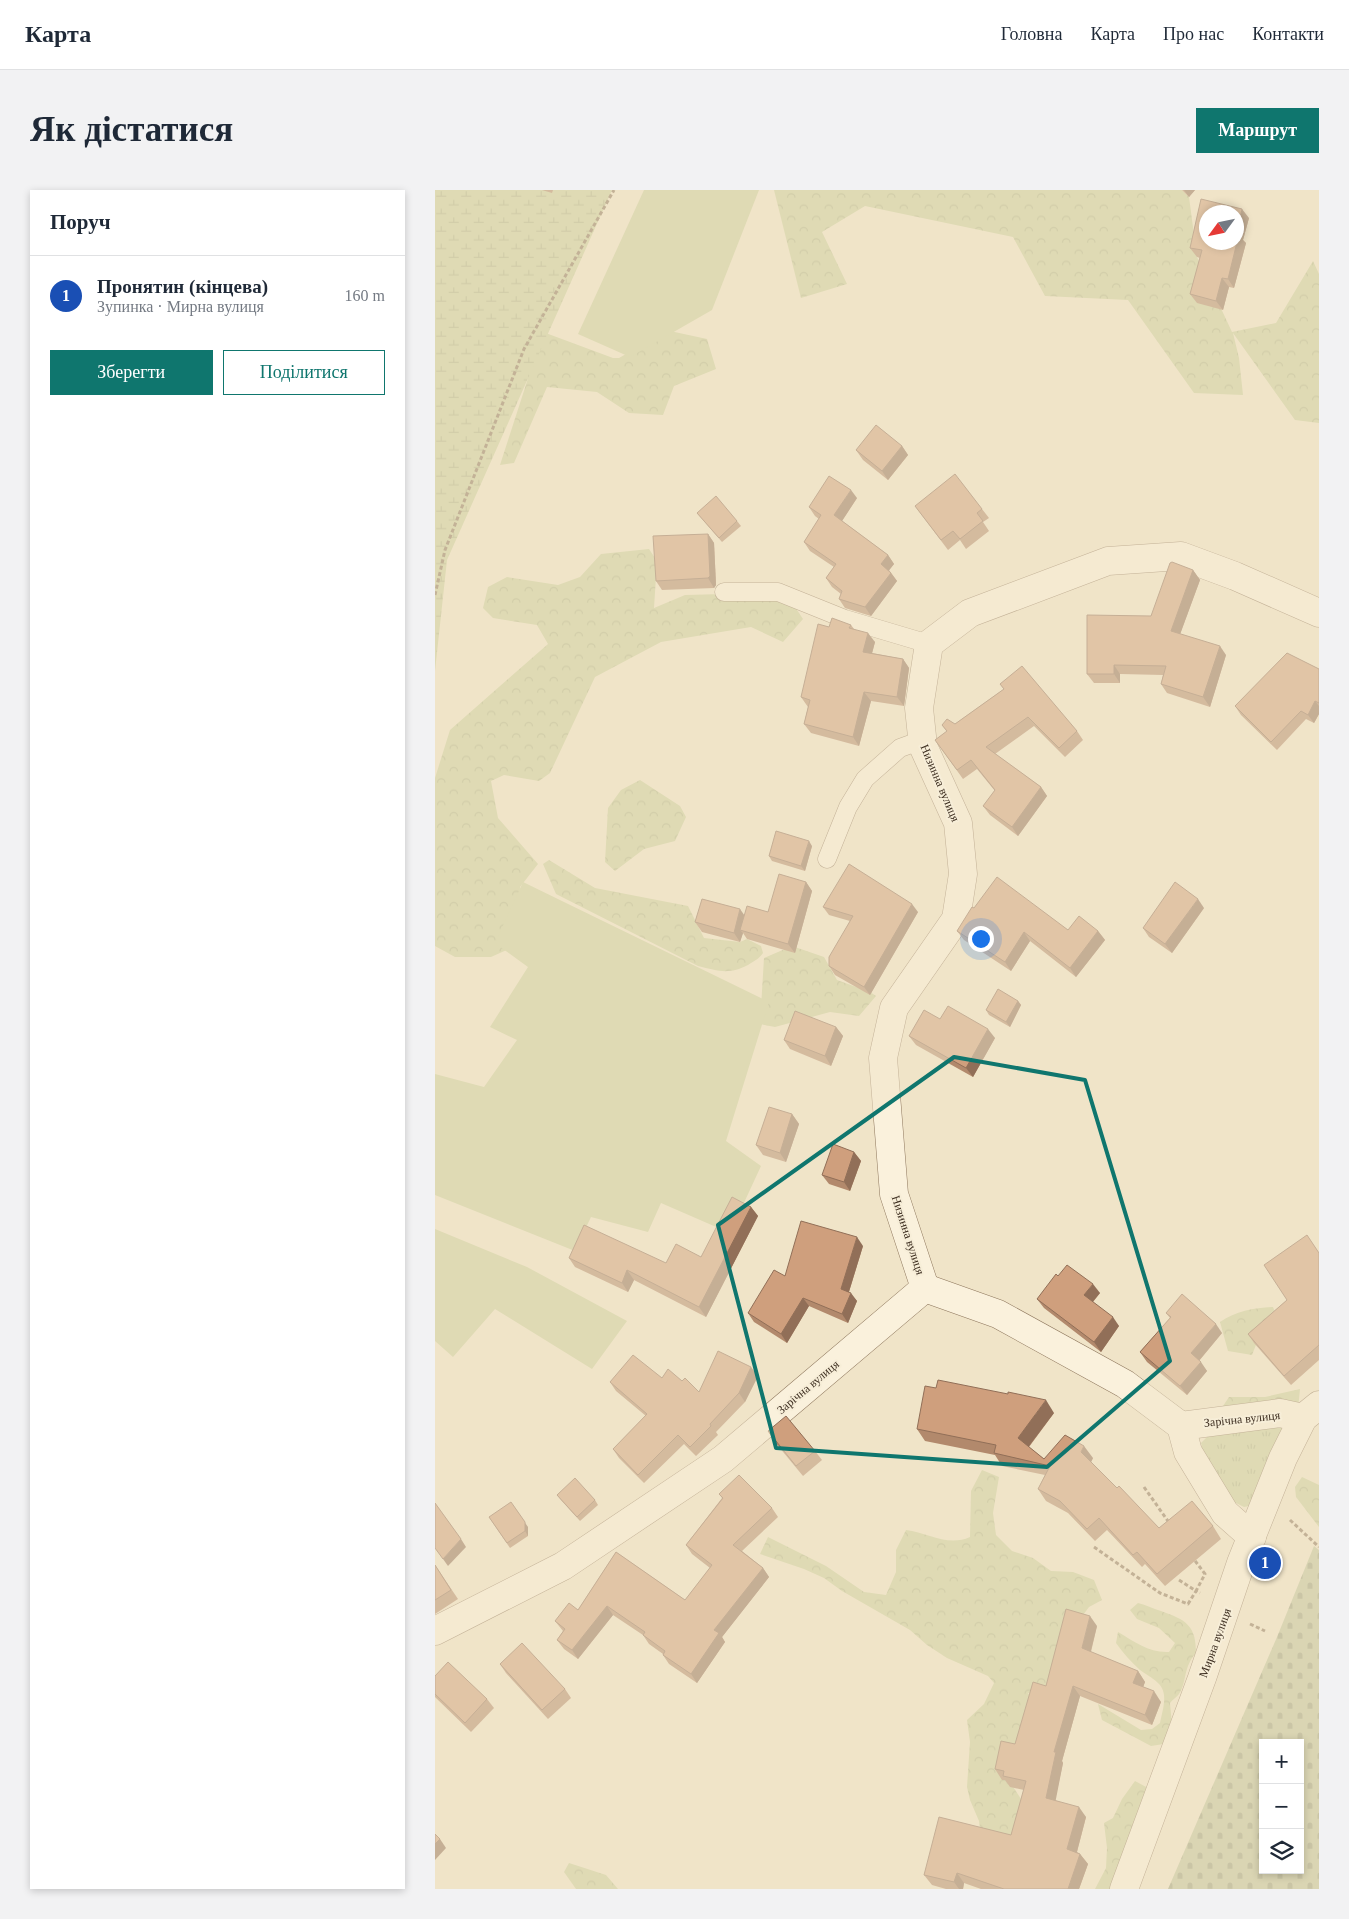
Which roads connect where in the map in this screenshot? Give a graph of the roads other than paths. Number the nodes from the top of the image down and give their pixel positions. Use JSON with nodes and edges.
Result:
{"nodes":[{"id":1,"x":724,"y":592,"type":"dead end"},
{"id":2,"x":1319,"y":613,"type":"edge"},
{"id":3,"x":929,"y":644,"type":"junction"},
{"id":4,"x":922,"y":740,"type":"junction"},
{"id":5,"x":827,"y":859,"type":"dead end"},
{"id":6,"x":925,"y":1288,"type":"junction"},
{"id":7,"x":1311,"y":1412,"type":"edge"},
{"id":8,"x":1181,"y":1426,"type":"junction"},
{"id":9,"x":1252,"y":1537,"type":"junction"},
{"id":10,"x":435,"y":1631,"type":"edge"},
{"id":11,"x":1124,"y":1889,"type":"edge"}],
"edges":[{"from":1,"to":3,"type":"lane"},
{"from":2,"to":3,"type":"street"},
{"from":3,"to":4,"type":"street","name":"Низинна вулиця"},
{"from":4,"to":5,"type":"lane"},
{"from":4,"to":6,"type":"street","name":"Низинна вулиця"},
{"from":6,"to":8,"type":"street"},
{"from":6,"to":10,"type":"street","name":"Зарічна вулиця"},
{"from":7,"to":8,"type":"street","name":"Зарічна вулиця"},
{"from":7,"to":9,"type":"street","name":"Мирна вулиця"},
{"from":8,"to":9,"type":"street"},
{"from":9,"to":11,"type":"street","name":"Мирна вулиця"}]}
